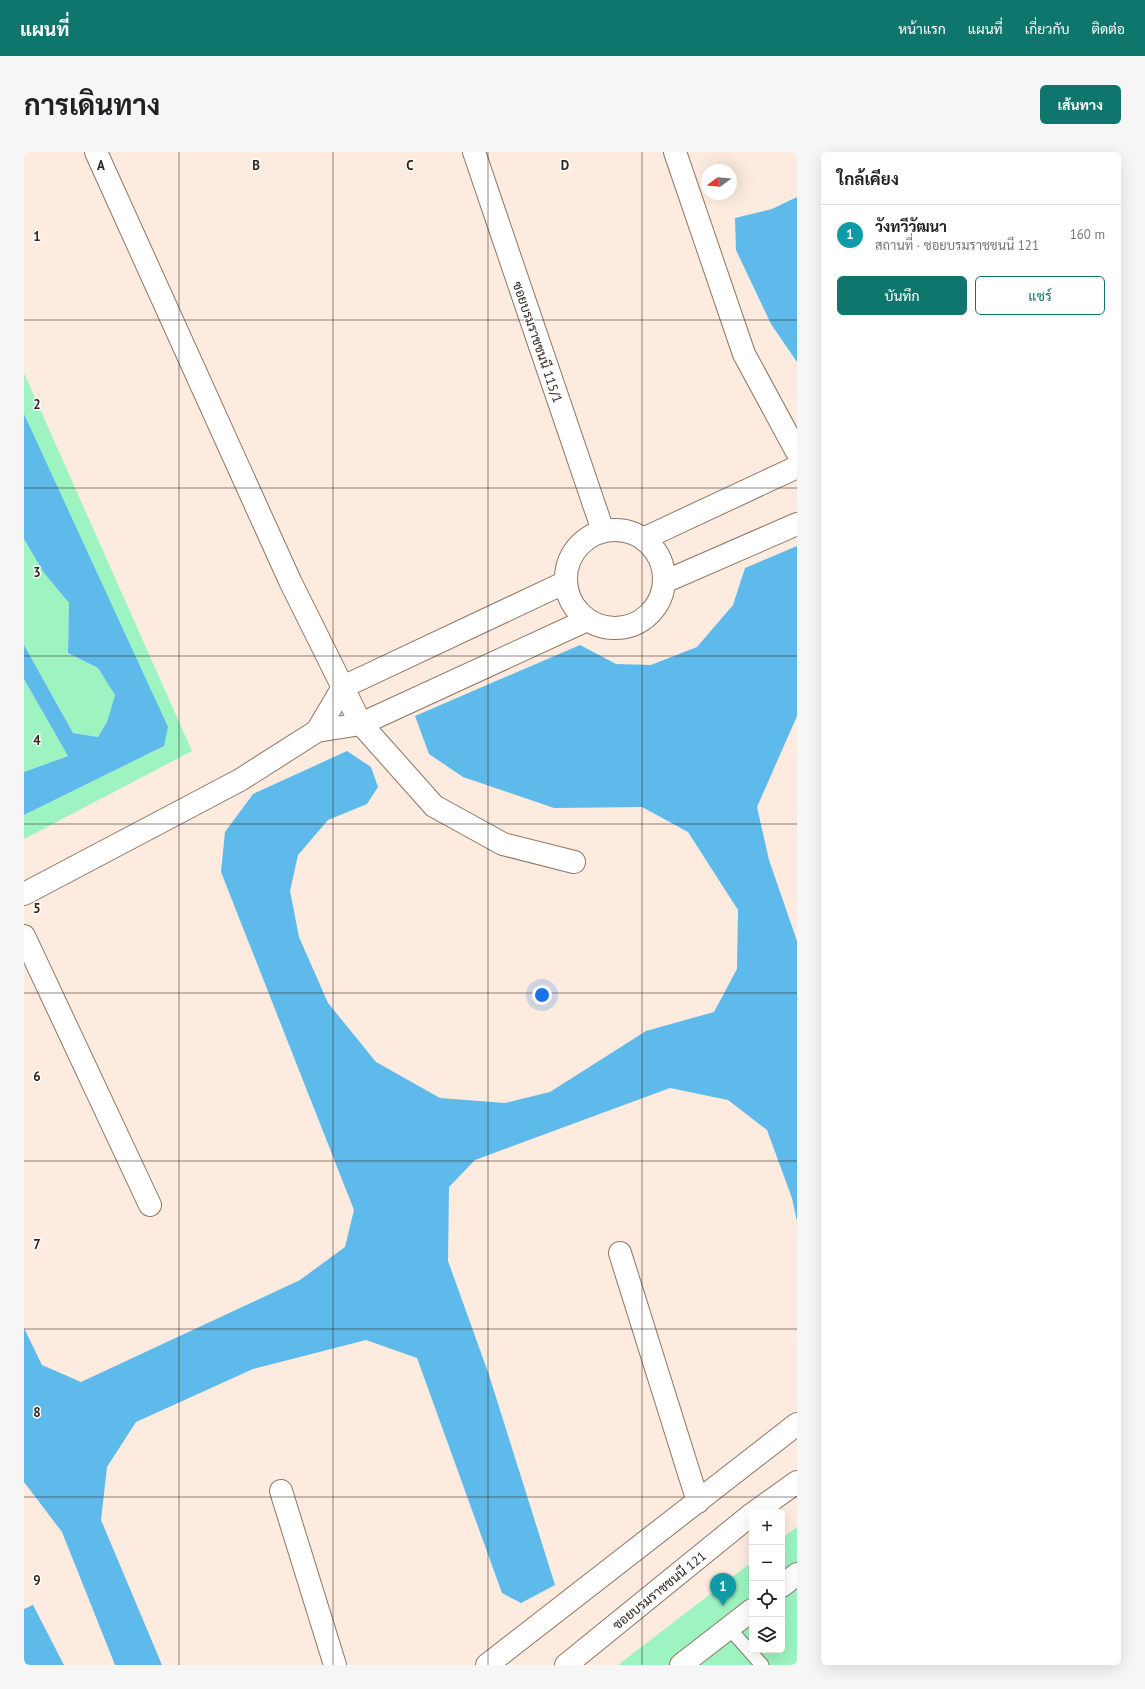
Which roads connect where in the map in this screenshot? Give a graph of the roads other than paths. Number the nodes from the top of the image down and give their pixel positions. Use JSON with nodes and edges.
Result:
{"nodes":[{"id":1,"x":96,"y":152,"type":"edge"},
{"id":2,"x":474,"y":152,"type":"edge"},
{"id":3,"x":675,"y":152,"type":"edge"},
{"id":4,"x":797,"y":452,"type":"edge"},
{"id":5,"x":797,"y":468,"type":"edge"},
{"id":6,"x":797,"y":524,"type":"edge"},
{"id":7,"x":602,"y":531,"type":"junction"},
{"id":8,"x":643,"y":539,"type":"junction"},
{"id":9,"x":566,"y":582,"type":"junction"},
{"id":10,"x":664,"y":582,"type":"junction"},
{"id":11,"x":587,"y":620,"type":"junction"},
{"id":12,"x":343,"y":687,"type":"junction"},
{"id":13,"x":361,"y":724,"type":"junction"},
{"id":14,"x":317,"y":731,"type":"junction"},
{"id":15,"x":574,"y":862,"type":"dead end"},
{"id":16,"x":24,"y":894,"type":"edge"},
{"id":17,"x":24,"y":936,"type":"edge"},
{"id":18,"x":150,"y":1205,"type":"dead end"},
{"id":19,"x":620,"y":1253,"type":"dead end"},
{"id":20,"x":797,"y":1424,"type":"edge"},
{"id":21,"x":797,"y":1482,"type":"edge"},
{"id":22,"x":281,"y":1491,"type":"dead end"},
{"id":23,"x":698,"y":1502,"type":"junction"},
{"id":24,"x":759,"y":1509,"type":"edge"},
{"id":25,"x":749,"y":1516,"type":"edge"},
{"id":26,"x":797,"y":1574,"type":"edge"},
{"id":27,"x":785,"y":1584,"type":"edge"},
{"id":28,"x":749,"y":1612,"type":"edge"},
{"id":29,"x":729,"y":1628,"type":"junction"},
{"id":30,"x":335,"y":1665,"type":"edge"},
{"id":31,"x":487,"y":1665,"type":"edge"},
{"id":32,"x":566,"y":1665,"type":"edge"},
{"id":33,"x":681,"y":1665,"type":"edge"},
{"id":34,"x":762,"y":1665,"type":"edge"}],
"edges":[{"from":1,"to":12,"type":"street"},
{"from":2,"to":7,"type":"street","name":"ซอยบรมราชชนนี 115/1"},
{"from":3,"to":4,"type":"street"},
{"from":5,"to":8,"type":"street"},
{"from":6,"to":10,"type":"street"},
{"from":7,"to":8,"type":"street"},
{"from":7,"to":9,"type":"street"},
{"from":8,"to":10,"type":"street"},
{"from":9,"to":11,"type":"street"},
{"from":9,"to":12,"type":"street"},
{"from":10,"to":11,"type":"street"},
{"from":11,"to":13,"type":"street"},
{"from":12,"to":13,"type":"street"},
{"from":12,"to":14,"type":"street"},
{"from":13,"to":14,"type":"street"},
{"from":13,"to":15,"type":"street"},
{"from":14,"to":16,"type":"street"},
{"from":17,"to":18,"type":"street"},
{"from":19,"to":23,"type":"street"},
{"from":20,"to":23,"type":"street"},
{"from":21,"to":24,"type":"street"},
{"from":22,"to":30,"type":"street"},
{"from":23,"to":31,"type":"street"},
{"from":25,"to":32,"type":"street","name":"ซอยบรมราชชนนี 121"},
{"from":26,"to":27,"type":"street"},
{"from":28,"to":29,"type":"street"},
{"from":29,"to":33,"type":"street"},
{"from":29,"to":34,"type":"lane"}]}
